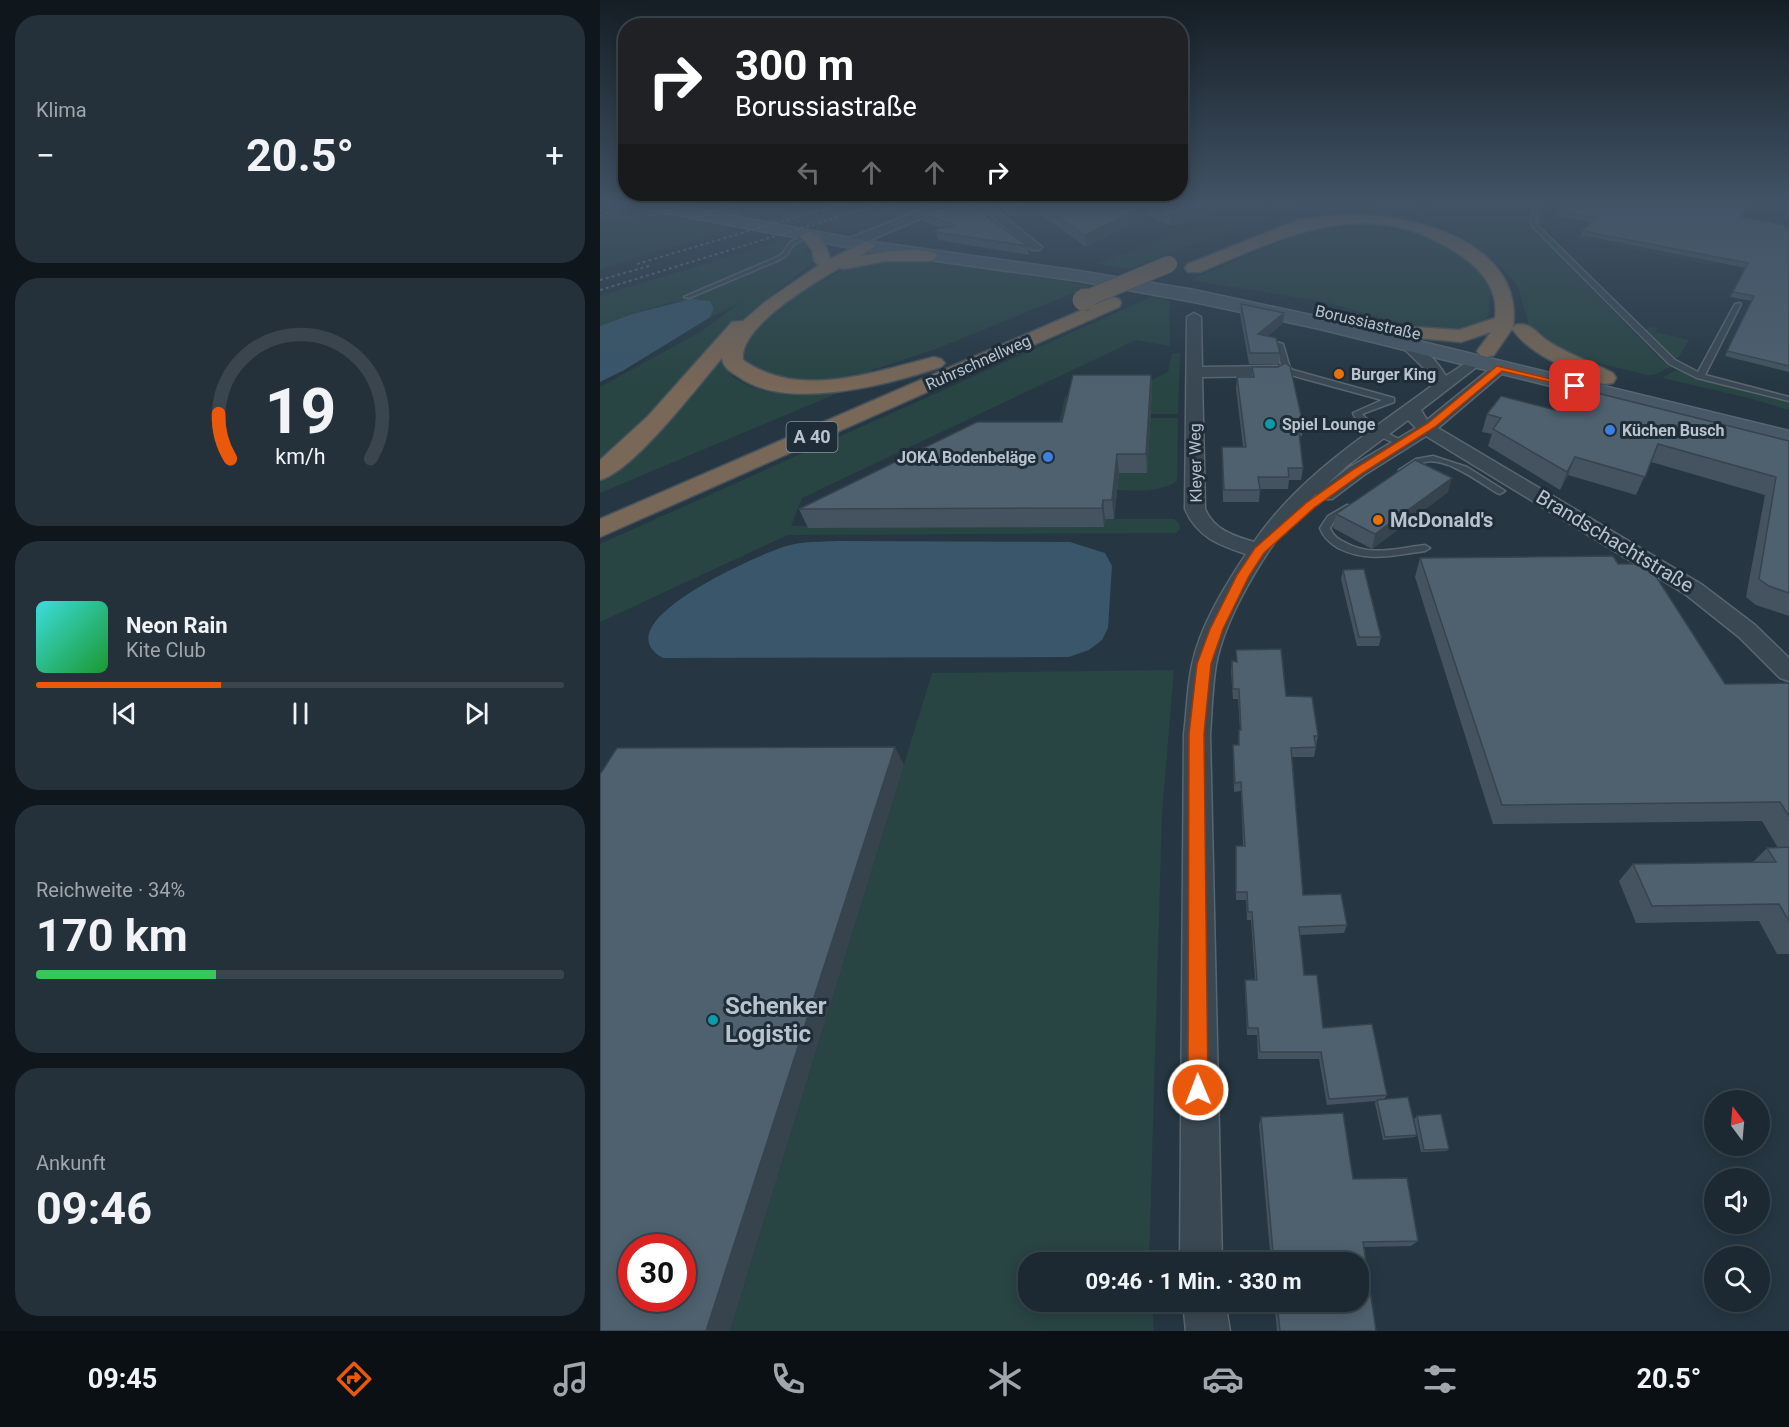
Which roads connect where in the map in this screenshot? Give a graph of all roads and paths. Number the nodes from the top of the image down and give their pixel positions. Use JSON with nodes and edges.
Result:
{"nodes":[{"id":1,"x":765,"y":264,"type":"edge"},
{"id":2,"x":827,"y":264,"type":"edge"},
{"id":3,"x":838,"y":264,"type":"edge"},
{"id":4,"x":990,"y":264,"type":"edge"},
{"id":5,"x":1034,"y":264,"type":"edge"},
{"id":6,"x":1169,"y":264,"type":"edge"},
{"id":7,"x":1203,"y":264,"type":"edge"},
{"id":8,"x":1481,"y":264,"type":"edge"},
{"id":9,"x":1491,"y":264,"type":"edge"},
{"id":10,"x":1572,"y":264,"type":"edge"},
{"id":11,"x":822,"y":267,"type":"junction"},
{"id":12,"x":687,"y":297,"type":"dead end"},
{"id":13,"x":1738,"y":304,"type":"dead end"},
{"id":14,"x":1194,"y":317,"type":"dead end"},
{"id":15,"x":1411,"y":339,"type":"junction"},
{"id":16,"x":1280,"y":344,"type":"edge"},
{"id":17,"x":1503,"y":348,"type":"junction"},
{"id":18,"x":956,"y":355,"type":"junction"},
{"id":19,"x":1277,"y":371,"type":"edge"},
{"id":20,"x":1194,"y":372,"type":"junction"},
{"id":21,"x":1700,"y":376,"type":"junction"},
{"id":22,"x":1605,"y":378,"type":"junction"},
{"id":23,"x":1442,"y":388,"type":"junction"},
{"id":24,"x":1789,"y":399,"type":"edge"},
{"id":25,"x":1413,"y":410,"type":"junction"},
{"id":26,"x":1789,"y":423,"type":"edge"},
{"id":27,"x":1427,"y":429,"type":"junction"},
{"id":28,"x":1383,"y":432,"type":"junction"},
{"id":29,"x":1789,"y":438,"type":"edge"},
{"id":30,"x":1402,"y":444,"type":"junction"},
{"id":31,"x":600,"y":472,"type":"edge"},
{"id":32,"x":1391,"y":479,"type":"edge"},
{"id":33,"x":1500,"y":491,"type":"dead end"},
{"id":34,"x":1355,"y":503,"type":"edge"},
{"id":35,"x":600,"y":506,"type":"edge"},
{"id":36,"x":600,"y":529,"type":"edge"},
{"id":37,"x":1425,"y":548,"type":"dead end"},
{"id":38,"x":1260,"y":551,"type":"junction"},
{"id":39,"x":1789,"y":672,"type":"edge"},
{"id":40,"x":1201,"y":1252,"type":"edge"},
{"id":41,"x":1205,"y":1312,"type":"edge"},
{"id":42,"x":1208,"y":1331,"type":"edge"}],
"edges":[{"from":1,"to":12,"type":"lane"},
{"from":2,"to":11,"type":"highway"},
{"from":3,"to":11,"type":"highway"},
{"from":4,"to":15,"type":"main road","name":"Borussiastraße"},
{"from":5,"to":15,"type":"main road","name":"Borussiastraße"},
{"from":6,"to":18,"type":"highway","name":"Ruhrschnellweg","number":"A 40","bridge":true},
{"from":7,"to":36,"type":"highway","name":"Ruhrschnellweg","number":"A 40"},
{"from":8,"to":17,"type":"highway"},
{"from":9,"to":17,"type":"highway"},
{"from":10,"to":21,"type":"lane"},
{"from":11,"to":18,"type":"highway"},
{"from":11,"to":31,"type":"highway"},
{"from":13,"to":21,"type":"lane"},
{"from":14,"to":20,"type":"street","name":"Kleyer Weg"},
{"from":15,"to":17,"type":"main road","name":"Borussiastraße"},
{"from":15,"to":17,"type":"highway"},
{"from":15,"to":23,"type":"street"},
{"from":16,"to":28,"type":"lane"},
{"from":17,"to":22,"type":"main road","name":"Borussiastraße"},
{"from":17,"to":22,"type":"highway"},
{"from":17,"to":23,"type":"street"},
{"from":17,"to":27,"type":"street"},
{"from":17,"to":29,"type":"main road","name":"Borussiastraße"},
{"from":18,"to":35,"type":"highway","name":"Ruhrschnellweg","number":"A 40"},
{"from":19,"to":20,"type":"street"},
{"from":20,"to":38,"type":"street","name":"Kleyer Weg"},
{"from":21,"to":24,"type":"lane"},
{"from":22,"to":26,"type":"main road","name":"Borussiastraße"},
{"from":23,"to":25,"type":"street"},
{"from":25,"to":27,"type":"street"},
{"from":25,"to":28,"type":"street"},
{"from":27,"to":30,"type":"street"},
{"from":27,"to":39,"type":"street","name":"Brandschachtstraße"},
{"from":28,"to":30,"type":"lane"},
{"from":28,"to":38,"type":"street"},
{"from":30,"to":38,"type":"street"},
{"from":32,"to":33,"type":"lane"},
{"from":34,"to":37,"type":"lane"},
{"from":38,"to":40,"type":"street"},
{"from":41,"to":42,"type":"street"}]}
